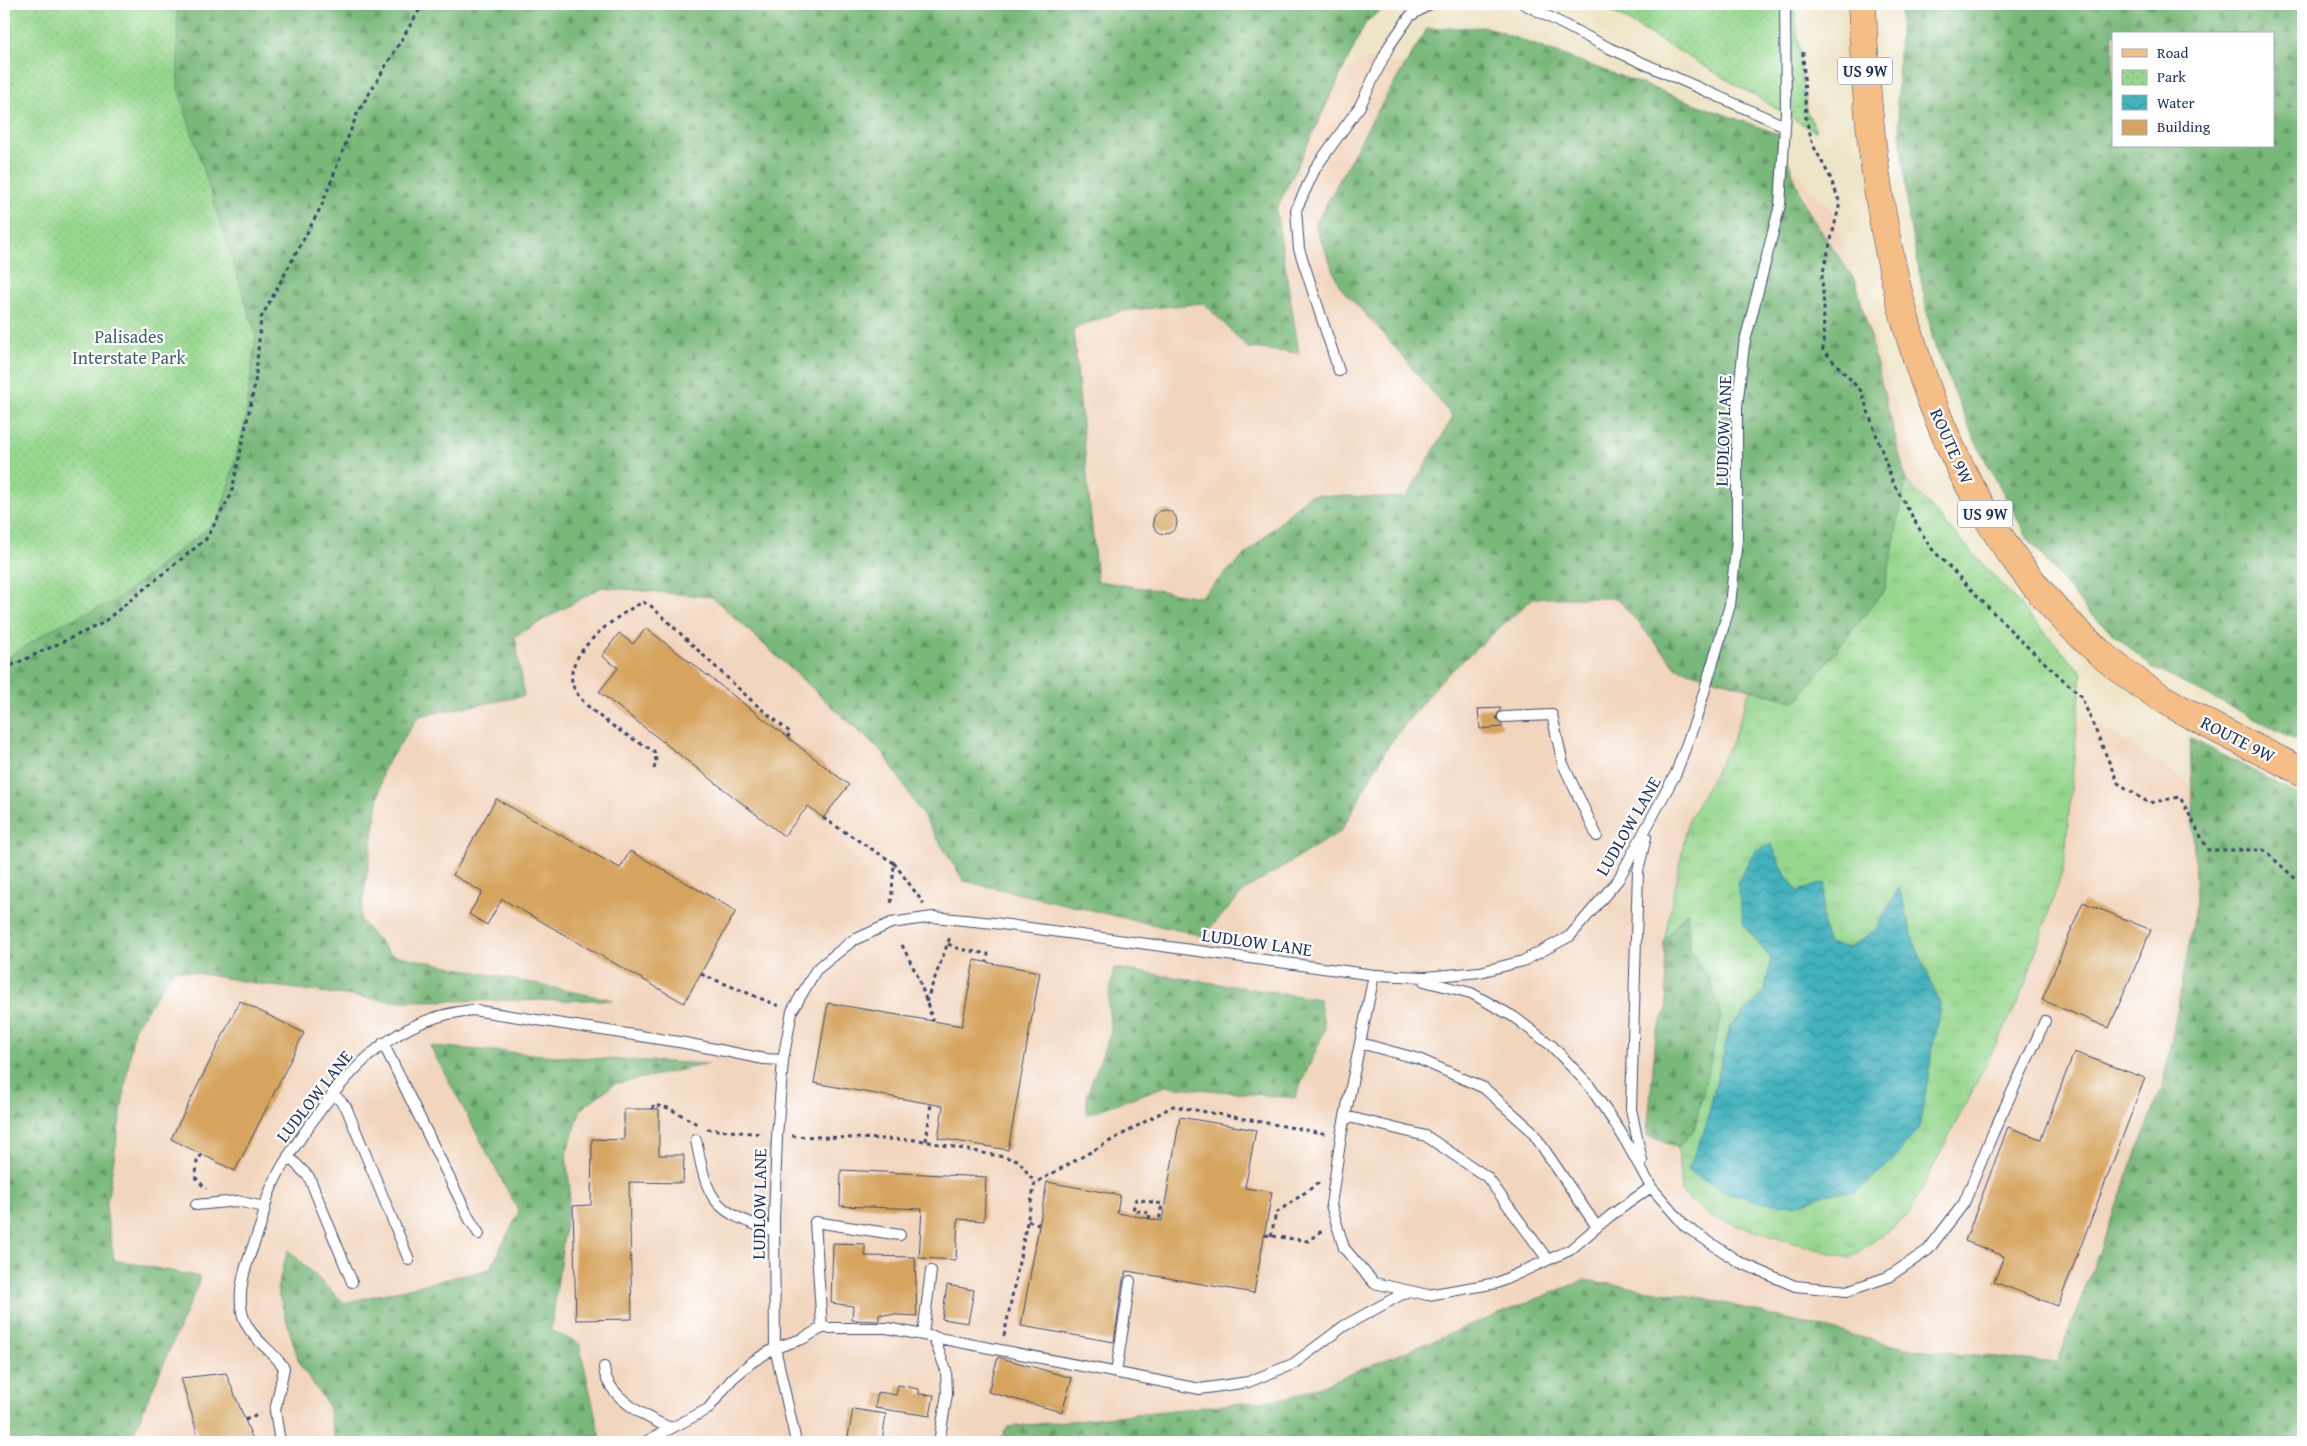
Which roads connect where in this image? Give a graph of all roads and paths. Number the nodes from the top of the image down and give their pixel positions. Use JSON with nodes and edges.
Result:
{"nodes":[{"id":1,"x":422,"y":4,"type":"edge"},
{"id":2,"x":1430,"y":4,"type":"edge"},
{"id":3,"x":1524,"y":4,"type":"edge"},
{"id":4,"x":1785,"y":4,"type":"edge"},
{"id":5,"x":1862,"y":4,"type":"edge"},
{"id":6,"x":1785,"y":126,"type":"junction"},
{"id":7,"x":1339,"y":371,"type":"dead end"},
{"id":8,"x":4,"y":669,"type":"edge"},
{"id":9,"x":1504,"y":717,"type":"dead end"},
{"id":10,"x":787,"y":737,"type":"dead end"},
{"id":11,"x":654,"y":769,"type":"dead end"},
{"id":12,"x":2303,"y":772,"type":"edge"},
{"id":13,"x":823,"y":818,"type":"dead end"},
{"id":14,"x":1649,"y":824,"type":"junction"},
{"id":15,"x":1597,"y":836,"type":"dead end"},
{"id":16,"x":894,"y":863,"type":"junction"},
{"id":17,"x":933,"y":917,"type":"junction"},
{"id":18,"x":891,"y":923,"type":"junction"},
{"id":19,"x":950,"y":937,"type":"dead end"},
{"id":20,"x":948,"y":944,"type":"junction"},
{"id":21,"x":902,"y":945,"type":"dead end"},
{"id":22,"x":987,"y":962,"type":"dead end"},
{"id":23,"x":700,"y":974,"type":"dead end"},
{"id":24,"x":1374,"y":974,"type":"junction"},
{"id":25,"x":926,"y":1003,"type":"junction"},
{"id":26,"x":792,"y":1010,"type":"junction"},
{"id":27,"x":933,"y":1021,"type":"dead end"},
{"id":28,"x":2045,"y":1021,"type":"dead end"},
{"id":29,"x":384,"y":1043,"type":"junction"},
{"id":30,"x":1360,"y":1043,"type":"junction"},
{"id":31,"x":783,"y":1060,"type":"junction"},
{"id":32,"x":333,"y":1093,"type":"junction"},
{"id":33,"x":931,"y":1104,"type":"dead end"},
{"id":34,"x":652,"y":1109,"type":"dead end"},
{"id":35,"x":1345,"y":1116,"type":"junction"},
{"id":36,"x":777,"y":1136,"type":"junction"},
{"id":37,"x":1341,"y":1136,"type":"junction"},
{"id":38,"x":696,"y":1140,"type":"dead end"},
{"id":39,"x":926,"y":1141,"type":"junction"},
{"id":40,"x":288,"y":1156,"type":"junction"},
{"id":41,"x":1321,"y":1182,"type":"dead end"},
{"id":42,"x":1035,"y":1183,"type":"junction"},
{"id":43,"x":1651,"y":1187,"type":"junction"},
{"id":44,"x":196,"y":1205,"type":"dead end"},
{"id":45,"x":266,"y":1207,"type":"junction"},
{"id":46,"x":1149,"y":1219,"type":"dead end"},
{"id":47,"x":1028,"y":1221,"type":"junction"},
{"id":48,"x":1159,"y":1221,"type":"dead end"},
{"id":49,"x":1039,"y":1224,"type":"dead end"},
{"id":50,"x":1597,"y":1227,"type":"junction"},
{"id":51,"x":774,"y":1231,"type":"junction"},
{"id":52,"x":479,"y":1234,"type":"dead end"},
{"id":53,"x":900,"y":1235,"type":"dead end"},
{"id":54,"x":1271,"y":1236,"type":"dead end"},
{"id":55,"x":410,"y":1260,"type":"dead end"},
{"id":56,"x":1548,"y":1260,"type":"junction"},
{"id":57,"x":931,"y":1270,"type":"dead end"},
{"id":58,"x":1130,"y":1281,"type":"dead end"},
{"id":59,"x":352,"y":1282,"type":"dead end"},
{"id":60,"x":1406,"y":1292,"type":"junction"},
{"id":61,"x":822,"y":1328,"type":"junction"},
{"id":62,"x":928,"y":1335,"type":"junction"},
{"id":63,"x":775,"y":1348,"type":"junction"},
{"id":64,"x":1001,"y":1349,"type":"junction"},
{"id":65,"x":604,"y":1367,"type":"dead end"},
{"id":66,"x":1116,"y":1373,"type":"junction"},
{"id":67,"x":262,"y":1414,"type":"dead end"},
{"id":68,"x":245,"y":1420,"type":"dead end"},
{"id":69,"x":671,"y":1428,"type":"junction"},
{"id":70,"x":280,"y":1442,"type":"edge"},
{"id":71,"x":645,"y":1442,"type":"edge"},
{"id":72,"x":796,"y":1442,"type":"edge"},
{"id":73,"x":939,"y":1442,"type":"edge"}],
"edges":[{"from":1,"to":8,"type":"path"},
{"from":2,"to":7,"type":"lane"},
{"from":3,"to":6,"type":"lane"},
{"from":4,"to":6,"type":"lane","name":"LUDLOW LANE"},
{"from":5,"to":12,"type":"main road","name":"ROUTE 9W","number":"US 9W"},
{"from":6,"to":14,"type":"lane","name":"LUDLOW LANE"},
{"from":9,"to":15,"type":"lane"},
{"from":10,"to":11,"type":"path"},
{"from":13,"to":16,"type":"path"},
{"from":14,"to":24,"type":"lane","name":"LUDLOW LANE"},
{"from":14,"to":43,"type":"lane"},
{"from":16,"to":17,"type":"path"},
{"from":16,"to":18,"type":"path"},
{"from":17,"to":18,"type":"lane","name":"LUDLOW LANE"},
{"from":17,"to":24,"type":"lane","name":"LUDLOW LANE"},
{"from":18,"to":26,"type":"lane","name":"LUDLOW LANE"},
{"from":19,"to":20,"type":"path"},
{"from":20,"to":22,"type":"path"},
{"from":20,"to":25,"type":"path"},
{"from":21,"to":25,"type":"path"},
{"from":23,"to":26,"type":"path"},
{"from":24,"to":30,"type":"lane"},
{"from":24,"to":43,"type":"lane"},
{"from":25,"to":27,"type":"path"},
{"from":26,"to":31,"type":"lane","name":"LUDLOW LANE"},
{"from":28,"to":43,"type":"lane"},
{"from":29,"to":31,"type":"lane","name":"LUDLOW LANE"},
{"from":29,"to":32,"type":"lane","name":"LUDLOW LANE"},
{"from":29,"to":52,"type":"lane"},
{"from":30,"to":35,"type":"lane"},
{"from":30,"to":50,"type":"lane"},
{"from":31,"to":36,"type":"lane","name":"LUDLOW LANE"},
{"from":32,"to":40,"type":"lane","name":"LUDLOW LANE"},
{"from":32,"to":55,"type":"lane"},
{"from":33,"to":39,"type":"path"},
{"from":34,"to":36,"type":"path"},
{"from":35,"to":37,"type":"lane"},
{"from":35,"to":56,"type":"lane"},
{"from":36,"to":39,"type":"path"},
{"from":36,"to":51,"type":"lane","name":"LUDLOW LANE"},
{"from":37,"to":42,"type":"path"},
{"from":37,"to":60,"type":"lane"},
{"from":38,"to":51,"type":"lane"},
{"from":39,"to":42,"type":"path"},
{"from":40,"to":45,"type":"lane","name":"LUDLOW LANE"},
{"from":40,"to":59,"type":"lane"},
{"from":41,"to":54,"type":"path"},
{"from":42,"to":47,"type":"path"},
{"from":43,"to":50,"type":"lane"},
{"from":44,"to":45,"type":"lane"},
{"from":45,"to":70,"type":"lane","name":"LUDLOW LANE"},
{"from":46,"to":48,"type":"path"},
{"from":47,"to":49,"type":"path"},
{"from":47,"to":64,"type":"path"},
{"from":50,"to":56,"type":"lane"},
{"from":51,"to":63,"type":"lane","name":"LUDLOW LANE"},
{"from":53,"to":61,"type":"lane"},
{"from":56,"to":60,"type":"lane"},
{"from":57,"to":62,"type":"lane"},
{"from":58,"to":66,"type":"lane"},
{"from":60,"to":66,"type":"lane"},
{"from":61,"to":62,"type":"lane"},
{"from":61,"to":63,"type":"lane"},
{"from":62,"to":64,"type":"lane"},
{"from":62,"to":73,"type":"lane"},
{"from":63,"to":69,"type":"lane"},
{"from":63,"to":72,"type":"lane","name":"LUDLOW LANE"},
{"from":64,"to":66,"type":"lane"},
{"from":65,"to":69,"type":"lane"},
{"from":67,"to":68,"type":"path"},
{"from":69,"to":71,"type":"lane"}]}
